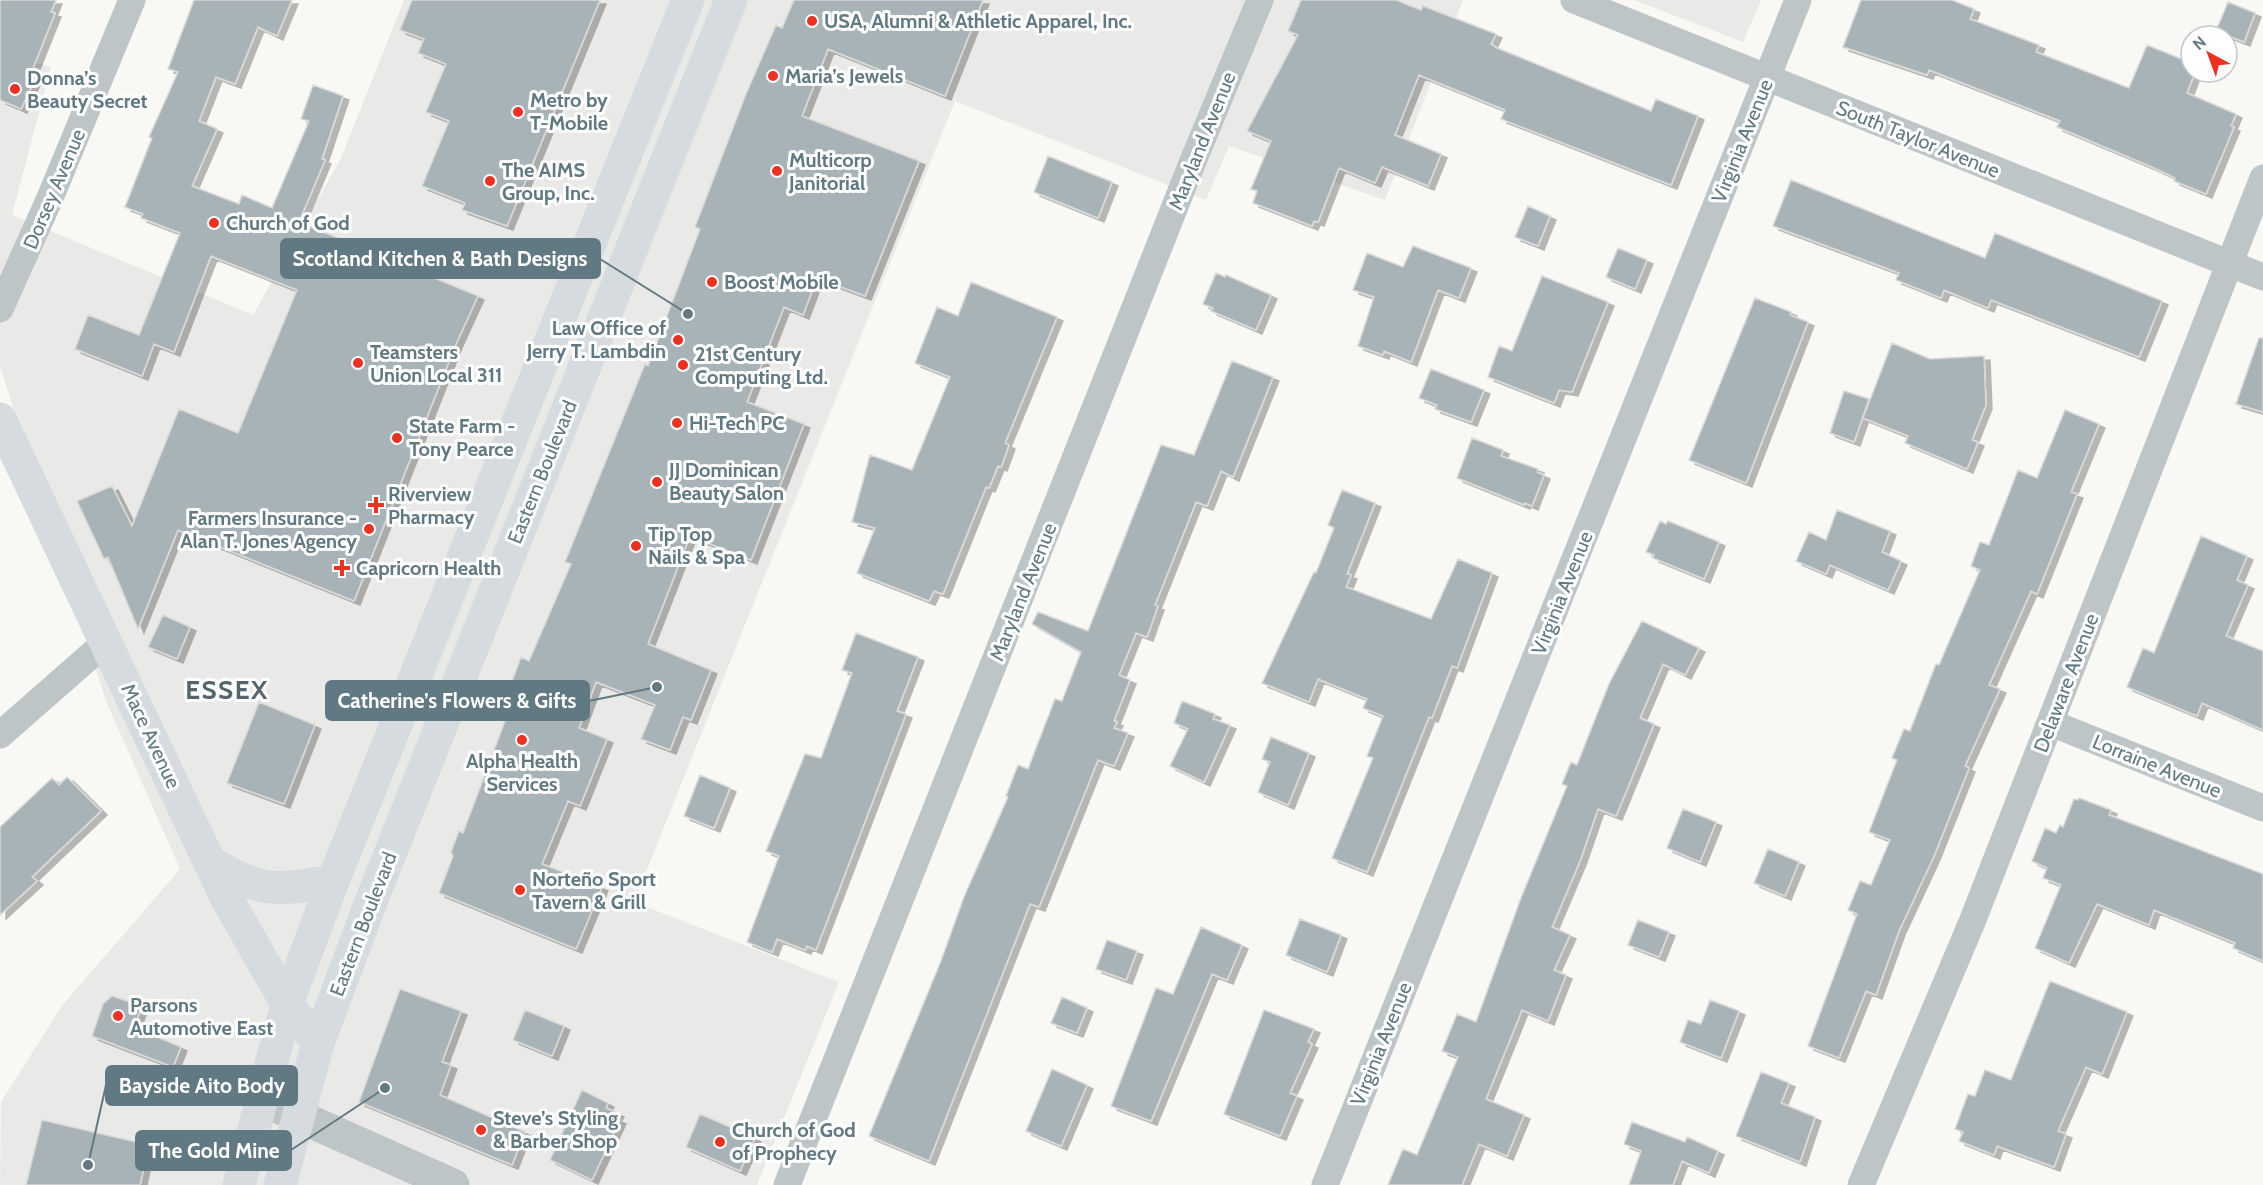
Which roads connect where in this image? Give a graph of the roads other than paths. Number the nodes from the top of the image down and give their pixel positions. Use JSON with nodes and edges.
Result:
{"nodes":[{"id":1,"x":132,"y":0,"type":"edge"},
{"id":2,"x":688,"y":0,"type":"edge"},
{"id":3,"x":731,"y":0,"type":"edge"},
{"id":4,"x":1260,"y":0,"type":"edge"},
{"id":5,"x":1574,"y":0,"type":"edge"},
{"id":6,"x":1798,"y":0,"type":"edge"},
{"id":7,"x":1767,"y":78,"type":"junction"},
{"id":8,"x":2263,"y":178,"type":"edge"},
{"id":9,"x":2231,"y":264,"type":"junction"},
{"id":10,"x":2263,"y":277,"type":"edge"},
{"id":11,"x":0,"y":309,"type":"edge"},
{"id":12,"x":534,"y":381,"type":"junction"},
{"id":13,"x":572,"y":396,"type":"junction"},
{"id":14,"x":0,"y":419,"type":"edge"},
{"id":15,"x":106,"y":642,"type":"junction"},
{"id":16,"x":2051,"y":723,"type":"junction"},
{"id":17,"x":0,"y":735,"type":"edge"},
{"id":18,"x":2263,"y":808,"type":"edge"},
{"id":19,"x":209,"y":861,"type":"junction"},
{"id":20,"x":333,"y":881,"type":"junction"},
{"id":21,"x":287,"y":1004,"type":"junction"},
{"id":22,"x":318,"y":1043,"type":"junction"},
{"id":23,"x":260,"y":1099,"type":"junction"},
{"id":24,"x":297,"y":1115,"type":"junction"},
{"id":25,"x":239,"y":1185,"type":"edge"},
{"id":26,"x":280,"y":1185,"type":"edge"},
{"id":27,"x":453,"y":1185,"type":"edge"},
{"id":28,"x":787,"y":1185,"type":"edge"},
{"id":29,"x":1325,"y":1185,"type":"edge"},
{"id":30,"x":1861,"y":1185,"type":"edge"}],
"edges":[{"from":1,"to":11,"type":"street","name":"Dorsey Avenue"},
{"from":2,"to":12,"type":"main road","name":"Eastern Boulevard"},
{"from":3,"to":13,"type":"main road","name":"Eastern Boulevard"},
{"from":4,"to":28,"type":"street","name":"Maryland Avenue"},
{"from":5,"to":7,"type":"street","name":"South Taylor Avenue"},
{"from":6,"to":7,"type":"street","name":"Virginia Avenue"},
{"from":7,"to":9,"type":"street","name":"South Taylor Avenue"},
{"from":7,"to":29,"type":"street","name":"Virginia Avenue"},
{"from":8,"to":9,"type":"street","name":"Delaware Avenue"},
{"from":9,"to":10,"type":"street","name":"South Taylor Avenue"},
{"from":9,"to":16,"type":"street","name":"Delaware Avenue"},
{"from":12,"to":13,"type":"main road"},
{"from":12,"to":20,"type":"main road","name":"Eastern Boulevard"},
{"from":13,"to":22,"type":"main road","name":"Eastern Boulevard"},
{"from":14,"to":15,"type":"main road","name":"Mace Avenue"},
{"from":15,"to":17,"type":"street"},
{"from":15,"to":19,"type":"main road","name":"Mace Avenue"},
{"from":16,"to":18,"type":"street","name":"Lorraine Avenue"},
{"from":16,"to":30,"type":"street","name":"Delaware Avenue"},
{"from":19,"to":20,"type":"main road"},
{"from":19,"to":21,"type":"main road","name":"Mace Avenue"},
{"from":20,"to":21,"type":"main road","name":"Eastern Boulevard"},
{"from":21,"to":22,"type":"main road","name":"Mace Avenue"},
{"from":21,"to":23,"type":"main road","name":"Eastern Boulevard"},
{"from":22,"to":24,"type":"main road","name":"Eastern Boulevard"},
{"from":23,"to":24,"type":"street"},
{"from":23,"to":25,"type":"main road","name":"Eastern Boulevard"},
{"from":24,"to":26,"type":"main road","name":"Eastern Boulevard"},
{"from":24,"to":27,"type":"street"}]}
